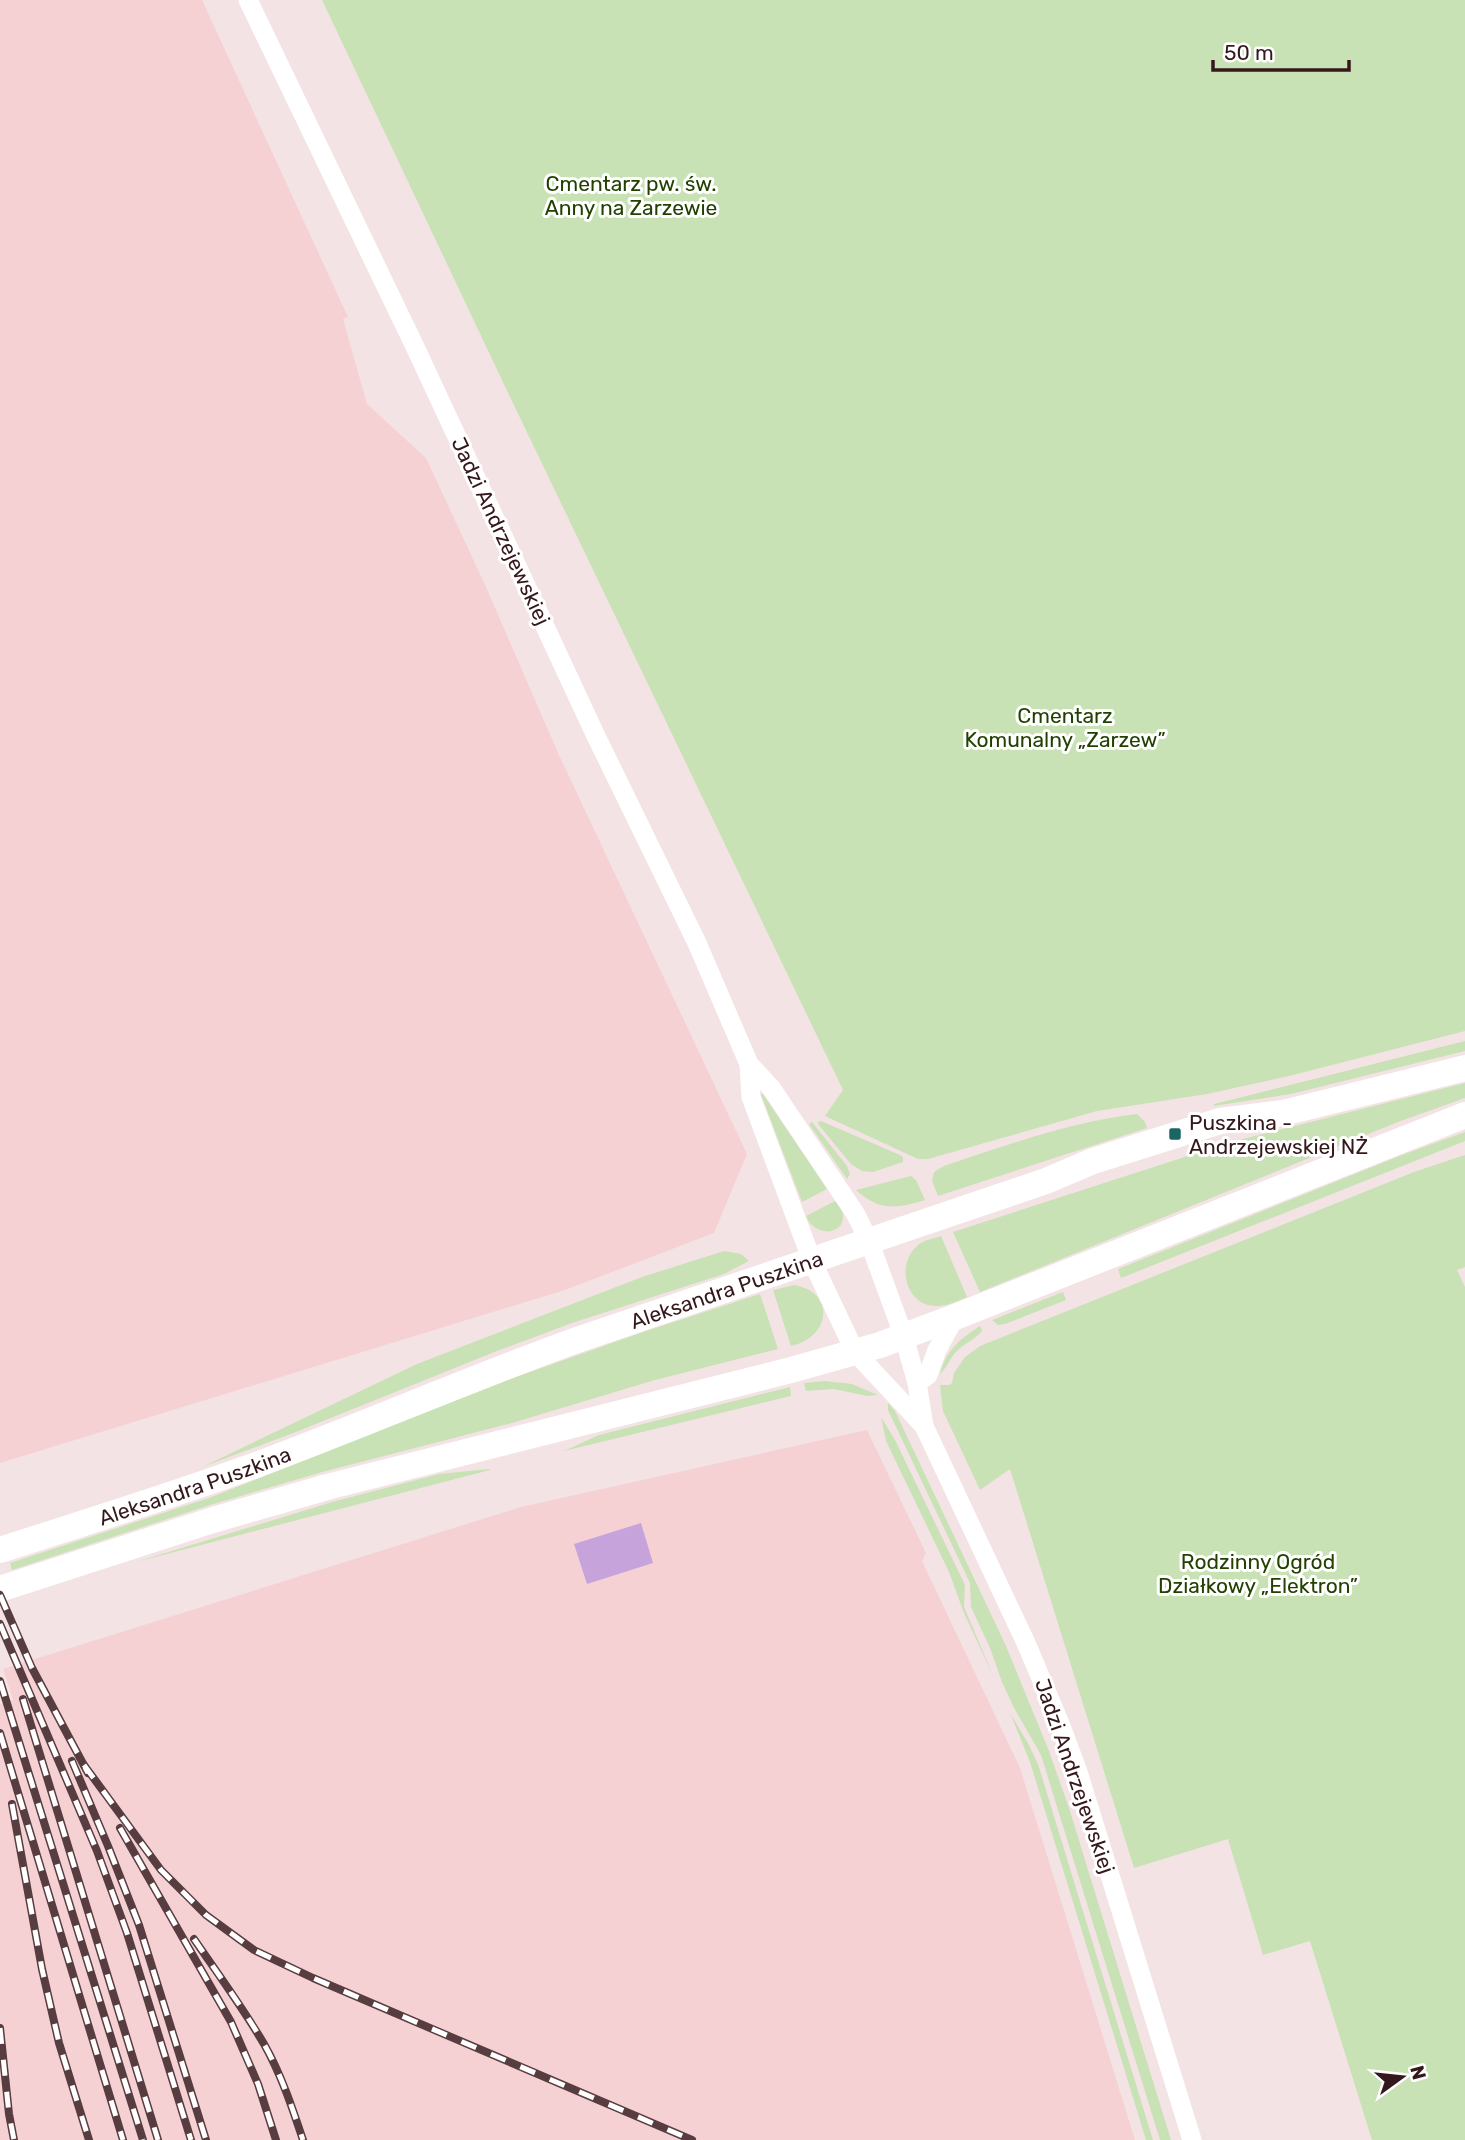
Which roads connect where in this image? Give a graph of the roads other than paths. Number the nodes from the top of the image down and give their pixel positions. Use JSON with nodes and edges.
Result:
{"nodes":[{"id":1,"x":248,"y":0,"type":"edge"},
{"id":2,"x":749,"y":1064,"type":"junction"},
{"id":3,"x":1465,"y":1068,"type":"edge"},
{"id":4,"x":1465,"y":1115,"type":"edge"},
{"id":5,"x":869,"y":1241,"type":"junction"},
{"id":6,"x":812,"y":1261,"type":"junction"},
{"id":7,"x":955,"y":1317,"type":"junction"},
{"id":8,"x":904,"y":1337,"type":"junction"},
{"id":9,"x":855,"y":1352,"type":"junction"},
{"id":10,"x":917,"y":1383,"type":"junction"},
{"id":11,"x":924,"y":1426,"type":"junction"},
{"id":12,"x":2,"y":1550,"type":"edge"},
{"id":13,"x":6,"y":1587,"type":"edge"},
{"id":14,"x":1192,"y":2140,"type":"edge"}],
"edges":[{"from":1,"to":2,"type":"street","name":"Jadzi Andrzejewskiej"},
{"from":2,"to":5,"type":"street","name":"Jadzi Andrzejewskiej"},
{"from":2,"to":6,"type":"street","name":"Jadzi Andrzejewskiej"},
{"from":3,"to":5,"type":"main road","name":"Aleksandra Puszkina"},
{"from":4,"to":7,"type":"main road","name":"Aleksandra Puszkina"},
{"from":5,"to":6,"type":"main road","name":"Aleksandra Puszkina"},
{"from":5,"to":8,"type":"street","name":"Jadzi Andrzejewskiej"},
{"from":6,"to":9,"type":"street","name":"Jadzi Andrzejewskiej"},
{"from":6,"to":12,"type":"main road","name":"Aleksandra Puszkina"},
{"from":7,"to":8,"type":"main road","name":"Aleksandra Puszkina"},
{"from":7,"to":10,"type":"street"},
{"from":8,"to":9,"type":"main road","name":"Aleksandra Puszkina"},
{"from":8,"to":10,"type":"street","name":"Jadzi Andrzejewskiej"},
{"from":9,"to":11,"type":"street","name":"Jadzi Andrzejewskiej"},
{"from":9,"to":13,"type":"main road","name":"Aleksandra Puszkina"},
{"from":10,"to":11,"type":"street","name":"Jadzi Andrzejewskiej"},
{"from":11,"to":14,"type":"street","name":"Jadzi Andrzejewskiej"}]}
